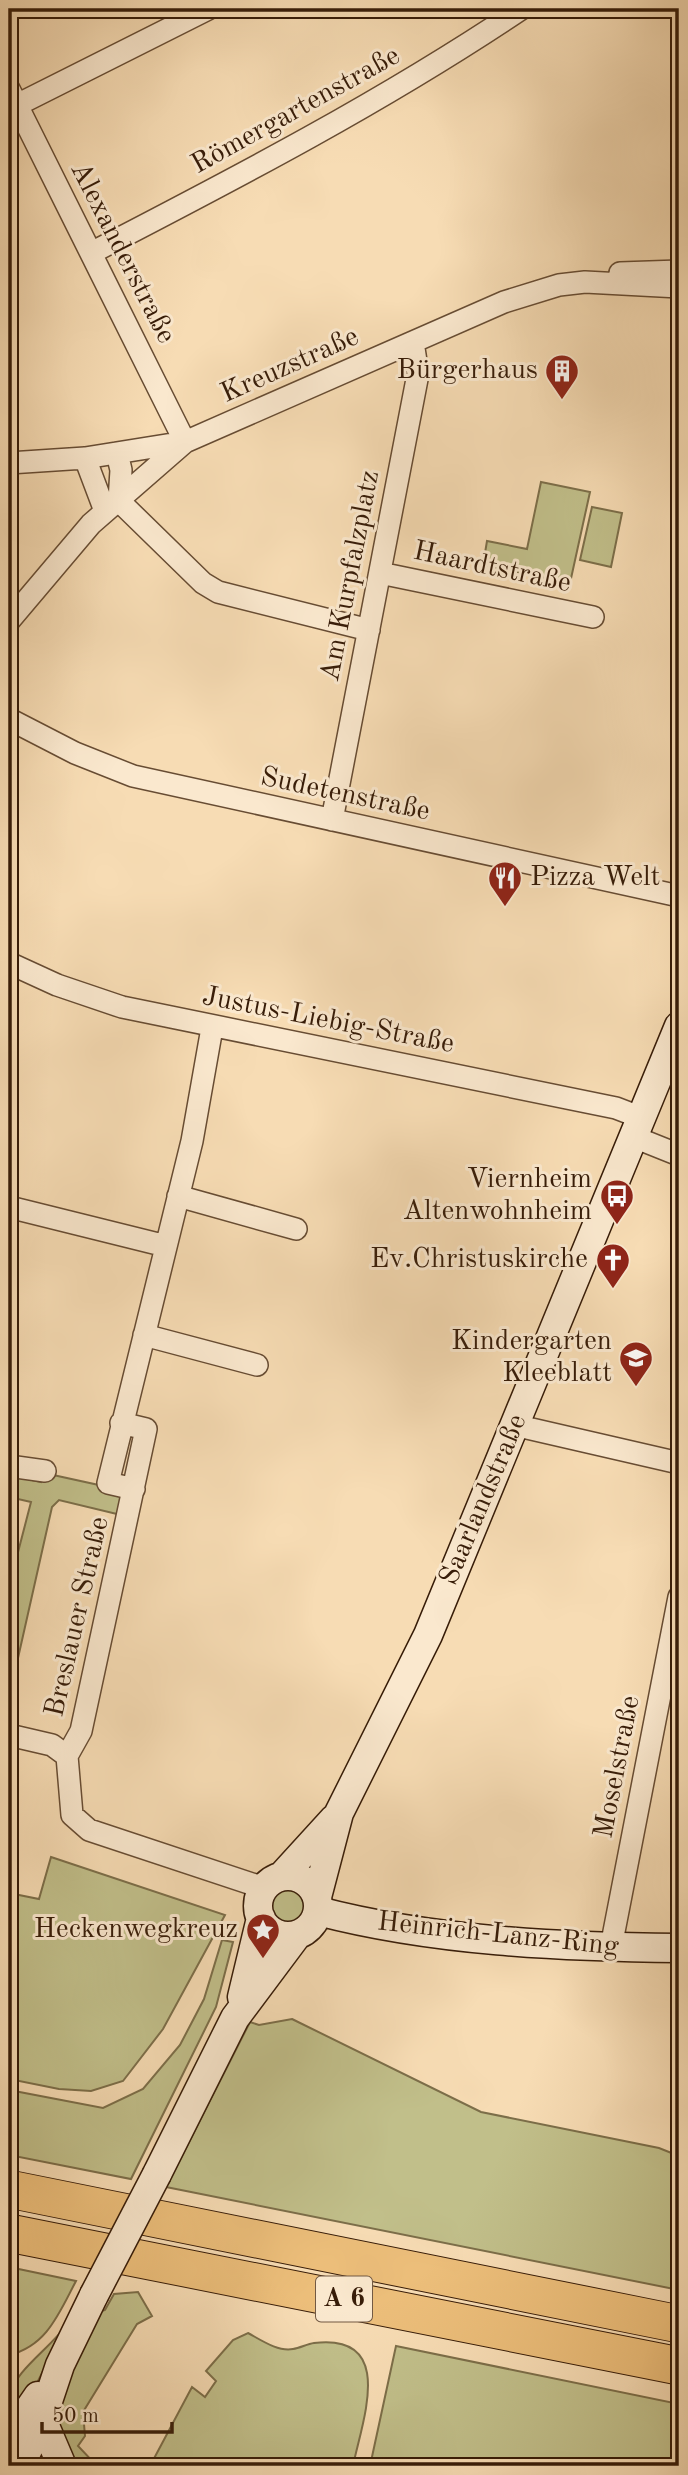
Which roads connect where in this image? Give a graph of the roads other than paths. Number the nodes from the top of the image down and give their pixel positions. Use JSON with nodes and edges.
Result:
{"nodes":[{"id":1,"x":208,"y":9,"type":"edge"},
{"id":2,"x":522,"y":9,"type":"edge"},
{"id":3,"x":13,"y":97,"type":"edge"},
{"id":4,"x":91,"y":253,"type":"junction"},
{"id":5,"x":679,"y":271,"type":"edge"},
{"id":6,"x":584,"y":282,"type":"junction"},
{"id":7,"x":679,"y":287,"type":"edge"},
{"id":8,"x":413,"y":342,"type":"junction"},
{"id":9,"x":185,"y":442,"type":"junction"},
{"id":10,"x":117,"y":453,"type":"junction"},
{"id":11,"x":85,"y":458,"type":"junction"},
{"id":12,"x":9,"y":463,"type":"edge"},
{"id":13,"x":112,"y":506,"type":"junction"},
{"id":14,"x":380,"y":573,"type":"junction"},
{"id":15,"x":593,"y":617,"type":"dead end"},
{"id":16,"x":9,"y":621,"type":"edge"},
{"id":17,"x":369,"y":630,"type":"junction"},
{"id":18,"x":9,"y":719,"type":"edge"},
{"id":19,"x":332,"y":820,"type":"junction"},
{"id":20,"x":679,"y":896,"type":"edge"},
{"id":21,"x":9,"y":963,"type":"edge"},
{"id":22,"x":679,"y":1026,"type":"edge"},
{"id":23,"x":212,"y":1028,"type":"junction"},
{"id":24,"x":638,"y":1128,"type":"junction"},
{"id":25,"x":679,"y":1155,"type":"edge"},
{"id":26,"x":178,"y":1196,"type":"junction"},
{"id":27,"x":9,"y":1207,"type":"edge"},
{"id":28,"x":296,"y":1228,"type":"dead end"},
{"id":29,"x":166,"y":1246,"type":"junction"},
{"id":30,"x":144,"y":1335,"type":"junction"},
{"id":31,"x":257,"y":1365,"type":"dead end"},
{"id":32,"x":514,"y":1424,"type":"junction"},
{"id":33,"x":679,"y":1464,"type":"edge"},
{"id":34,"x":9,"y":1466,"type":"edge"},
{"id":35,"x":45,"y":1471,"type":"dead end"},
{"id":36,"x":679,"y":1597,"type":"edge"},
{"id":37,"x":9,"y":1735,"type":"edge"},
{"id":38,"x":67,"y":1756,"type":"junction"},
{"id":39,"x":339,"y":1813,"type":"junction"},
{"id":40,"x":273,"y":1882,"type":"junction"},
{"id":41,"x":317,"y":1904,"type":"junction"},
{"id":42,"x":261,"y":1918,"type":"junction"},
{"id":43,"x":297,"y":1935,"type":"junction"},
{"id":44,"x":611,"y":1947,"type":"junction"},
{"id":45,"x":679,"y":1948,"type":"edge"},
{"id":46,"x":236,"y":2018,"type":"junction"},
{"id":47,"x":9,"y":2189,"type":"edge"},
{"id":48,"x":9,"y":2233,"type":"edge"},
{"id":49,"x":679,"y":2324,"type":"edge"},
{"id":50,"x":60,"y":2365,"type":"junction"},
{"id":51,"x":679,"y":2366,"type":"edge"},
{"id":52,"x":42,"y":2418,"type":"junction"},
{"id":53,"x":9,"y":2438,"type":"edge"},
{"id":54,"x":20,"y":2466,"type":"edge"},
{"id":55,"x":62,"y":2466,"type":"edge"}],
"edges":[{"from":1,"to":3,"type":"street"},
{"from":2,"to":4,"type":"street","name":"Römergartenstraße"},
{"from":3,"to":4,"type":"street","name":"Alexanderstraße"},
{"from":4,"to":9,"type":"street","name":"Alexanderstraße"},
{"from":5,"to":6,"type":"street","name":"Kreuzstraße"},
{"from":6,"to":7,"type":"street","name":"Kreuzstraße"},
{"from":6,"to":8,"type":"street","name":"Kreuzstraße"},
{"from":8,"to":9,"type":"street","name":"Kreuzstraße"},
{"from":8,"to":14,"type":"street","name":"Am Kurpfalzplatz"},
{"from":9,"to":10,"type":"street","name":"Kreuzstraße"},
{"from":9,"to":13,"type":"street"},
{"from":10,"to":11,"type":"street","name":"Kreuzstraße"},
{"from":10,"to":13,"type":"street"},
{"from":11,"to":12,"type":"street","name":"Kreuzstraße"},
{"from":11,"to":13,"type":"street"},
{"from":13,"to":16,"type":"street"},
{"from":13,"to":17,"type":"street"},
{"from":14,"to":15,"type":"street","name":"Haardtstraße"},
{"from":14,"to":17,"type":"street","name":"Am Kurpfalzplatz"},
{"from":17,"to":19,"type":"street","name":"Am Kurpfalzplatz"},
{"from":18,"to":19,"type":"street","name":"Sudetenstraße"},
{"from":19,"to":20,"type":"street","name":"Sudetenstraße"},
{"from":21,"to":23,"type":"street","name":"Justus-Liebig-Straße"},
{"from":22,"to":24,"type":"street","name":"Saarlandstraße"},
{"from":23,"to":24,"type":"street","name":"Justus-Liebig-Straße"},
{"from":23,"to":26,"type":"street","name":"Breslauer Straße"},
{"from":24,"to":25,"type":"street","name":"Justus-Liebig-Straße"},
{"from":24,"to":32,"type":"street","name":"Saarlandstraße"},
{"from":26,"to":28,"type":"street"},
{"from":26,"to":29,"type":"street","name":"Breslauer Straße"},
{"from":27,"to":29,"type":"street"},
{"from":29,"to":30,"type":"street","name":"Breslauer Straße"},
{"from":30,"to":31,"type":"street"},
{"from":30,"to":38,"type":"street","name":"Breslauer Straße"},
{"from":32,"to":33,"type":"street"},
{"from":32,"to":39,"type":"street","name":"Saarlandstraße"},
{"from":34,"to":35,"type":"street"},
{"from":36,"to":44,"type":"street","name":"Moselstraße"},
{"from":37,"to":38,"type":"street"},
{"from":38,"to":40,"type":"street"},
{"from":39,"to":40,"type":"street","name":"Saarlandstraße"},
{"from":39,"to":41,"type":"street","name":"Saarlandstraße"},
{"from":40,"to":41,"type":"street"},
{"from":40,"to":42,"type":"street"},
{"from":41,"to":43,"type":"street"},
{"from":41,"to":44,"type":"street","name":"Heinrich-Lanz-Ring"},
{"from":42,"to":43,"type":"street"},
{"from":42,"to":46,"type":"street"},
{"from":43,"to":46,"type":"street"},
{"from":44,"to":45,"type":"street","name":"Heinrich-Lanz-Ring"},
{"from":46,"to":50,"type":"street","bridge":true},
{"from":47,"to":49,"type":"highway","number":"A 6"},
{"from":48,"to":51,"type":"highway","number":"A 6"},
{"from":50,"to":52,"type":"street"},
{"from":50,"to":53,"type":"street"},
{"from":52,"to":54,"type":"street"},
{"from":52,"to":55,"type":"street"}]}
